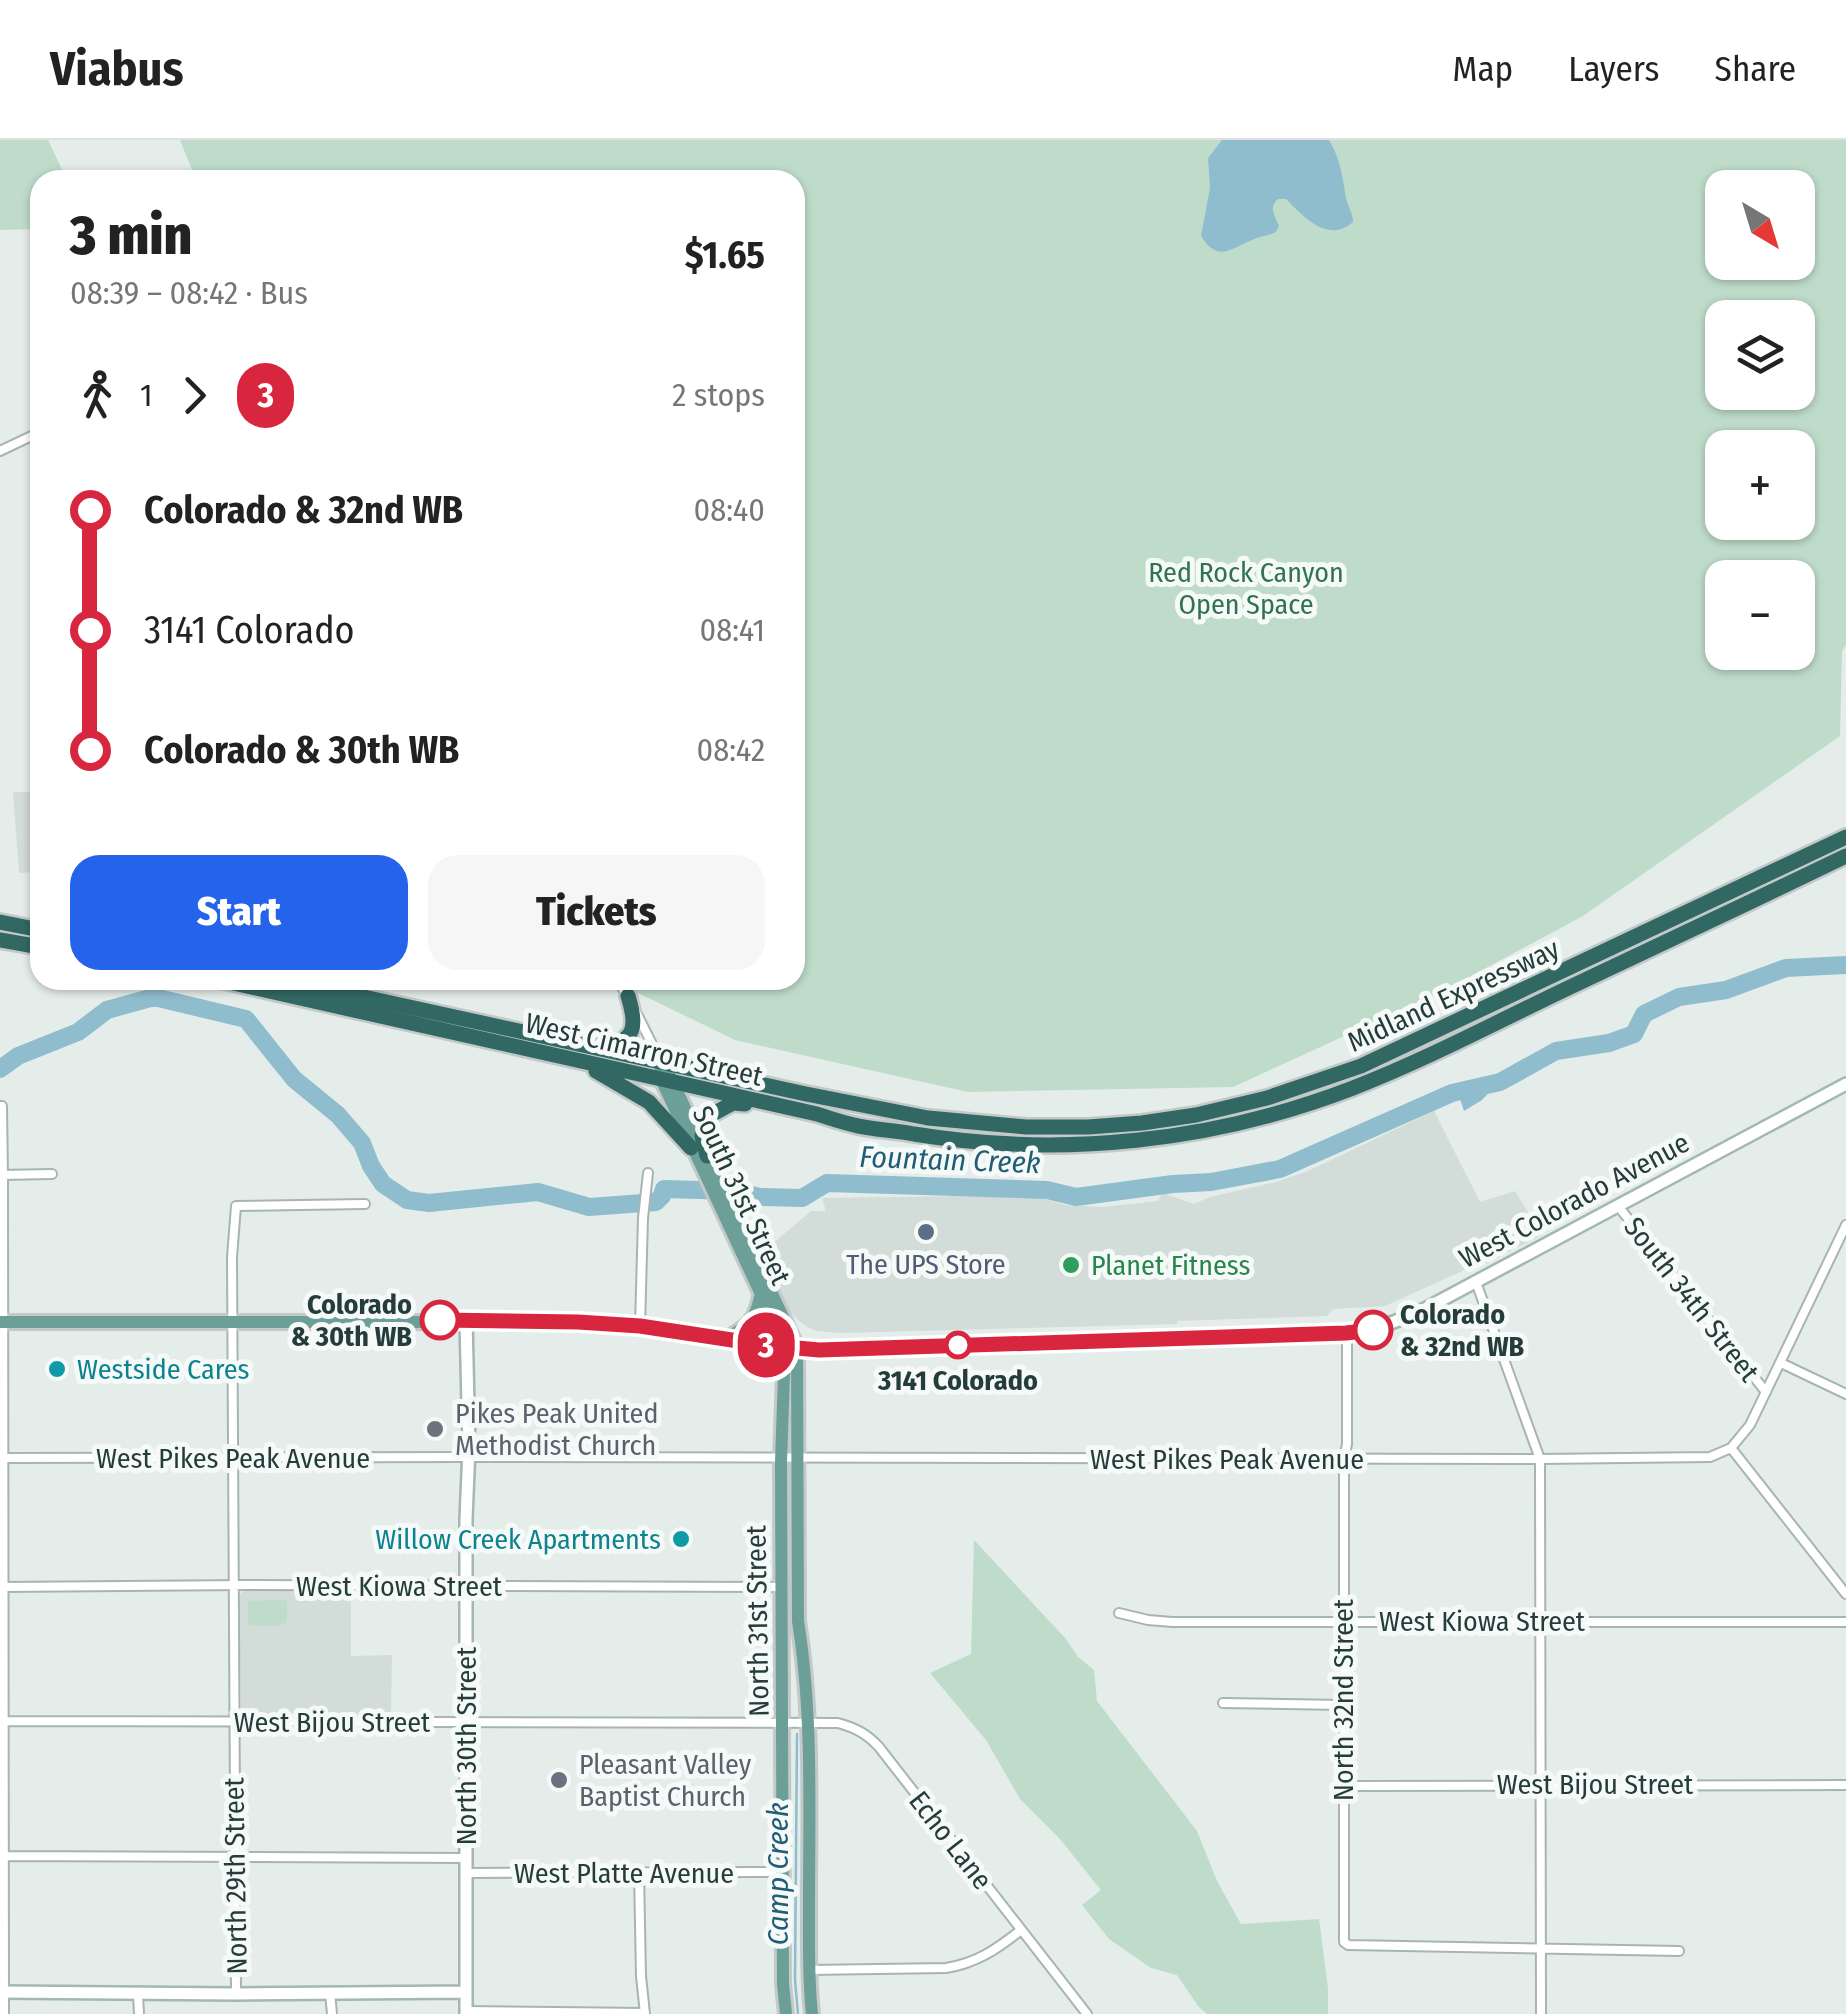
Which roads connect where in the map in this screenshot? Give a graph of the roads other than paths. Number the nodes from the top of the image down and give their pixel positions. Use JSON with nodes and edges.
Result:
{"nodes":[{"id":1,"x":30,"y":437,"type":"edge"},
{"id":2,"x":0,"y":451,"type":"edge"},
{"id":3,"x":1846,"y":837,"type":"edge"},
{"id":4,"x":1846,"y":856,"type":"edge"},
{"id":5,"x":0,"y":922,"type":"edge"},
{"id":6,"x":30,"y":928,"type":"edge"},
{"id":7,"x":0,"y":940,"type":"edge"},
{"id":8,"x":30,"y":945,"type":"edge"},
{"id":9,"x":265,"y":990,"type":"edge"},
{"id":10,"x":332,"y":990,"type":"edge"},
{"id":11,"x":624,"y":990,"type":"edge"},
{"id":12,"x":628,"y":996,"type":"junction"},
{"id":13,"x":588,"y":1045,"type":"junction"},
{"id":14,"x":565,"y":1057,"type":"junction"},
{"id":15,"x":665,"y":1074,"type":"junction"},
{"id":16,"x":1846,"y":1084,"type":"edge"},
{"id":17,"x":1,"y":1106,"type":"edge"},
{"id":18,"x":818,"y":1114,"type":"junction"},
{"id":19,"x":1058,"y":1127,"type":"joint"},
{"id":20,"x":1059,"y":1144,"type":"joint"},
{"id":21,"x":692,"y":1148,"type":"junction"},
{"id":22,"x":709,"y":1168,"type":"junction"},
{"id":23,"x":52,"y":1174,"type":"dead end"},
{"id":24,"x":648,"y":1174,"type":"dead end"},
{"id":25,"x":2,"y":1175,"type":"edge"},
{"id":26,"x":365,"y":1204,"type":"dead end"},
{"id":27,"x":1618,"y":1206,"type":"junction"},
{"id":28,"x":726,"y":1209,"type":"junction"},
{"id":29,"x":1846,"y":1224,"type":"edge"},
{"id":30,"x":1476,"y":1282,"type":"junction"},
{"id":31,"x":760,"y":1294,"type":"junction"},
{"id":32,"x":466,"y":1320,"type":"junction"},
{"id":33,"x":1,"y":1322,"type":"edge"},
{"id":34,"x":233,"y":1323,"type":"junction"},
{"id":35,"x":640,"y":1326,"type":"junction"},
{"id":36,"x":1346,"y":1333,"type":"junction"},
{"id":37,"x":726,"y":1339,"type":"junction"},
{"id":38,"x":791,"y":1347,"type":"junction"},
{"id":39,"x":1781,"y":1363,"type":"junction"},
{"id":40,"x":1766,"y":1392,"type":"junction"},
{"id":41,"x":1846,"y":1394,"type":"edge"},
{"id":42,"x":1731,"y":1448,"type":"junction"},
{"id":43,"x":467,"y":1453,"type":"junction"},
{"id":44,"x":1,"y":1458,"type":"edge"},
{"id":45,"x":234,"y":1458,"type":"junction"},
{"id":46,"x":781,"y":1458,"type":"junction"},
{"id":47,"x":797,"y":1458,"type":"junction"},
{"id":48,"x":1344,"y":1459,"type":"junction"},
{"id":49,"x":1540,"y":1460,"type":"junction"},
{"id":50,"x":1846,"y":1573,"type":"edge"},
{"id":51,"x":235,"y":1586,"type":"junction"},
{"id":52,"x":1840,"y":1586,"type":"junction"},
{"id":53,"x":1,"y":1587,"type":"edge"},
{"id":54,"x":466,"y":1587,"type":"junction"},
{"id":55,"x":782,"y":1588,"type":"junction"},
{"id":56,"x":798,"y":1588,"type":"junction"},
{"id":57,"x":1846,"y":1594,"type":"edge"},
{"id":58,"x":1118,"y":1612,"type":"dead end"},
{"id":59,"x":1343,"y":1621,"type":"junction"},
{"id":60,"x":1541,"y":1622,"type":"junction"},
{"id":61,"x":1846,"y":1622,"type":"edge"},
{"id":62,"x":1223,"y":1703,"type":"dead end"},
{"id":63,"x":1344,"y":1705,"type":"junction"},
{"id":64,"x":1,"y":1721,"type":"edge"},
{"id":65,"x":784,"y":1721,"type":"junction"},
{"id":66,"x":234,"y":1722,"type":"junction"},
{"id":67,"x":466,"y":1722,"type":"junction"},
{"id":68,"x":808,"y":1722,"type":"junction"},
{"id":69,"x":1541,"y":1784,"type":"junction"},
{"id":70,"x":1846,"y":1785,"type":"edge"},
{"id":71,"x":1344,"y":1786,"type":"junction"},
{"id":72,"x":1,"y":1856,"type":"edge"},
{"id":73,"x":234,"y":1857,"type":"junction"},
{"id":74,"x":466,"y":1858,"type":"junction"},
{"id":75,"x":782,"y":1872,"type":"junction"},
{"id":76,"x":466,"y":1873,"type":"junction"},
{"id":77,"x":640,"y":1873,"type":"junction"},
{"id":78,"x":1021,"y":1930,"type":"junction"},
{"id":79,"x":1541,"y":1947,"type":"junction"},
{"id":80,"x":1679,"y":1951,"type":"dead end"},
{"id":81,"x":809,"y":1970,"type":"junction"},
{"id":82,"x":2,"y":1992,"type":"edge"},
{"id":83,"x":466,"y":1992,"type":"junction"},
{"id":84,"x":330,"y":1993,"type":"junction"},
{"id":85,"x":138,"y":1994,"type":"junction"},
{"id":86,"x":236,"y":1994,"type":"junction"},
{"id":87,"x":466,"y":2013,"type":"edge"},
{"id":88,"x":645,"y":2013,"type":"edge"},
{"id":89,"x":4,"y":2014,"type":"edge"},
{"id":90,"x":138,"y":2014,"type":"edge"},
{"id":91,"x":332,"y":2014,"type":"edge"},
{"id":92,"x":786,"y":2014,"type":"edge"},
{"id":93,"x":812,"y":2014,"type":"edge"},
{"id":94,"x":1087,"y":2014,"type":"edge"},
{"id":95,"x":1540,"y":2014,"type":"edge"}],
"edges":[{"from":1,"to":2,"type":"street"},
{"from":3,"to":19,"type":"highway","name":"Midland Expressway"},
{"from":4,"to":20,"type":"highway","name":"Midland Expressway"},
{"from":5,"to":6,"type":"highway"},
{"from":7,"to":8,"type":"highway"},
{"from":9,"to":14,"type":"highway","name":"West Cimarron Street"},
{"from":10,"to":13,"type":"highway","name":"West Cimarron Street"},
{"from":11,"to":12,"type":"street","name":"South 31st Street"},
{"from":12,"to":13,"type":"highway"},
{"from":12,"to":15,"type":"street","name":"South 31st Street"},
{"from":13,"to":15,"type":"highway","name":"West Cimarron Street"},
{"from":14,"to":15,"type":"highway","name":"West Cimarron Street"},
{"from":14,"to":21,"type":"highway"},
{"from":15,"to":18,"type":"highway","name":"West Cimarron Street"},
{"from":15,"to":19,"type":"highway","name":"West Cimarron Street"},
{"from":15,"to":21,"type":"main road","name":"South 31st Street"},
{"from":15,"to":22,"type":"main road","name":"South 31st Street"},
{"from":16,"to":27,"type":"main road","name":"West Colorado Avenue"},
{"from":17,"to":25,"type":"street"},
{"from":18,"to":20,"type":"highway","name":"West Cimarron Street"},
{"from":18,"to":22,"type":"highway"},
{"from":21,"to":22,"type":"main road","name":"South 31st Street"},
{"from":22,"to":28,"type":"main road","name":"South 31st Street"},
{"from":23,"to":25,"type":"street"},
{"from":24,"to":35,"type":"street"},
{"from":25,"to":33,"type":"street"},
{"from":26,"to":34,"type":"street","name":"North 29th Street"},
{"from":27,"to":30,"type":"main road","name":"West Colorado Avenue"},
{"from":27,"to":40,"type":"street","name":"South 34th Street"},
{"from":28,"to":31,"type":"main road","name":"South 31st Street"},
{"from":28,"to":38,"type":"main road","name":"South 31st Street"},
{"from":29,"to":39,"type":"street"},
{"from":30,"to":36,"type":"main road","name":"West Colorado Avenue"},
{"from":30,"to":49,"type":"street"},
{"from":31,"to":37,"type":"main road"},
{"from":31,"to":38,"type":"main road","name":"South 31st Street"},
{"from":32,"to":34,"type":"main road","name":"West Colorado Avenue"},
{"from":32,"to":35,"type":"main road","name":"West Colorado Avenue"},
{"from":32,"to":43,"type":"main road","name":"North 30th Street"},
{"from":33,"to":34,"type":"main road","name":"West Colorado Avenue"},
{"from":33,"to":44,"type":"street"},
{"from":34,"to":45,"type":"street","name":"North 29th Street"},
{"from":35,"to":37,"type":"main road","name":"West Colorado Avenue"},
{"from":36,"to":38,"type":"main road","name":"West Colorado Avenue"},
{"from":36,"to":48,"type":"street","name":"North 32nd Street"},
{"from":37,"to":38,"type":"main road","name":"West Colorado Avenue"},
{"from":38,"to":46,"type":"main road","name":"North 31st Street"},
{"from":38,"to":47,"type":"main road","name":"South 31st Street"},
{"from":39,"to":40,"type":"street"},
{"from":39,"to":41,"type":"street"},
{"from":40,"to":42,"type":"street"},
{"from":42,"to":49,"type":"street","name":"West Pikes Peak Avenue"},
{"from":42,"to":52,"type":"street"},
{"from":43,"to":45,"type":"street","name":"West Pikes Peak Avenue"},
{"from":43,"to":46,"type":"street","name":"West Pikes Peak Avenue"},
{"from":43,"to":54,"type":"main road","name":"North 30th Street"},
{"from":44,"to":45,"type":"street","name":"West Pikes Peak Avenue"},
{"from":44,"to":53,"type":"street"},
{"from":45,"to":51,"type":"street","name":"North 29th Street"},
{"from":46,"to":47,"type":"street","name":"West Pikes Peak Avenue"},
{"from":46,"to":55,"type":"main road","name":"North 31st Street"},
{"from":47,"to":48,"type":"street","name":"West Pikes Peak Avenue"},
{"from":47,"to":56,"type":"main road","name":"North 31st Street"},
{"from":48,"to":49,"type":"street","name":"West Pikes Peak Avenue"},
{"from":48,"to":59,"type":"street","name":"North 32nd Street"},
{"from":49,"to":60,"type":"street"},
{"from":50,"to":52,"type":"street"},
{"from":51,"to":53,"type":"street","name":"West Kiowa Street"},
{"from":51,"to":54,"type":"street","name":"West Kiowa Street"},
{"from":51,"to":66,"type":"street","name":"North 29th Street"},
{"from":52,"to":57,"type":"street"},
{"from":53,"to":64,"type":"street"},
{"from":54,"to":55,"type":"street","name":"West Kiowa Street"},
{"from":54,"to":67,"type":"main road","name":"North 30th Street"},
{"from":55,"to":56,"type":"street","name":"West Kiowa Street"},
{"from":55,"to":65,"type":"main road","name":"North 31st Street"},
{"from":56,"to":68,"type":"main road","name":"North 31st Street"},
{"from":58,"to":59,"type":"street","name":"West Kiowa Street"},
{"from":59,"to":60,"type":"street","name":"West Kiowa Street"},
{"from":59,"to":63,"type":"street","name":"North 32nd Street"},
{"from":60,"to":61,"type":"street","name":"West Kiowa Street"},
{"from":60,"to":69,"type":"street"},
{"from":62,"to":63,"type":"street"},
{"from":63,"to":71,"type":"street","name":"North 32nd Street"},
{"from":64,"to":66,"type":"street","name":"West Bijou Street"},
{"from":64,"to":72,"type":"street"},
{"from":65,"to":67,"type":"street","name":"West Bijou Street"},
{"from":65,"to":68,"type":"street","name":"Echo Lane"},
{"from":65,"to":75,"type":"main road","name":"North 31st Street"},
{"from":66,"to":67,"type":"street","name":"West Bijou Street"},
{"from":66,"to":73,"type":"street","name":"North 29th Street"},
{"from":67,"to":74,"type":"main road","name":"North 30th Street"},
{"from":68,"to":78,"type":"street","name":"Echo Lane"},
{"from":68,"to":81,"type":"main road","name":"North 31st Street"},
{"from":69,"to":70,"type":"street","name":"West Bijou Street"},
{"from":69,"to":71,"type":"street","name":"West Bijou Street"},
{"from":69,"to":79,"type":"street"},
{"from":71,"to":79,"type":"street","name":"North 32nd Street"},
{"from":72,"to":73,"type":"street"},
{"from":72,"to":82,"type":"street"},
{"from":73,"to":74,"type":"street"},
{"from":73,"to":86,"type":"street","name":"North 29th Street"},
{"from":74,"to":76,"type":"main road","name":"North 30th Street"},
{"from":75,"to":77,"type":"street","name":"West Platte Avenue"},
{"from":75,"to":92,"type":"main road","name":"North 31st Street"},
{"from":76,"to":77,"type":"street","name":"West Platte Avenue"},
{"from":76,"to":83,"type":"main road","name":"North 30th Street"},
{"from":77,"to":88,"type":"street"},
{"from":78,"to":81,"type":"street"},
{"from":78,"to":94,"type":"street","name":"Echo Lane"},
{"from":79,"to":80,"type":"street"},
{"from":79,"to":95,"type":"street"},
{"from":81,"to":93,"type":"main road","name":"North 31st Street"},
{"from":82,"to":85,"type":"main road"},
{"from":82,"to":89,"type":"street"},
{"from":83,"to":84,"type":"main road"},
{"from":83,"to":87,"type":"main road","name":"North 30th Street"},
{"from":84,"to":86,"type":"main road"},
{"from":84,"to":91,"type":"street"},
{"from":85,"to":86,"type":"main road"},
{"from":85,"to":90,"type":"street"},
{"from":87,"to":88,"type":"street"}]}
